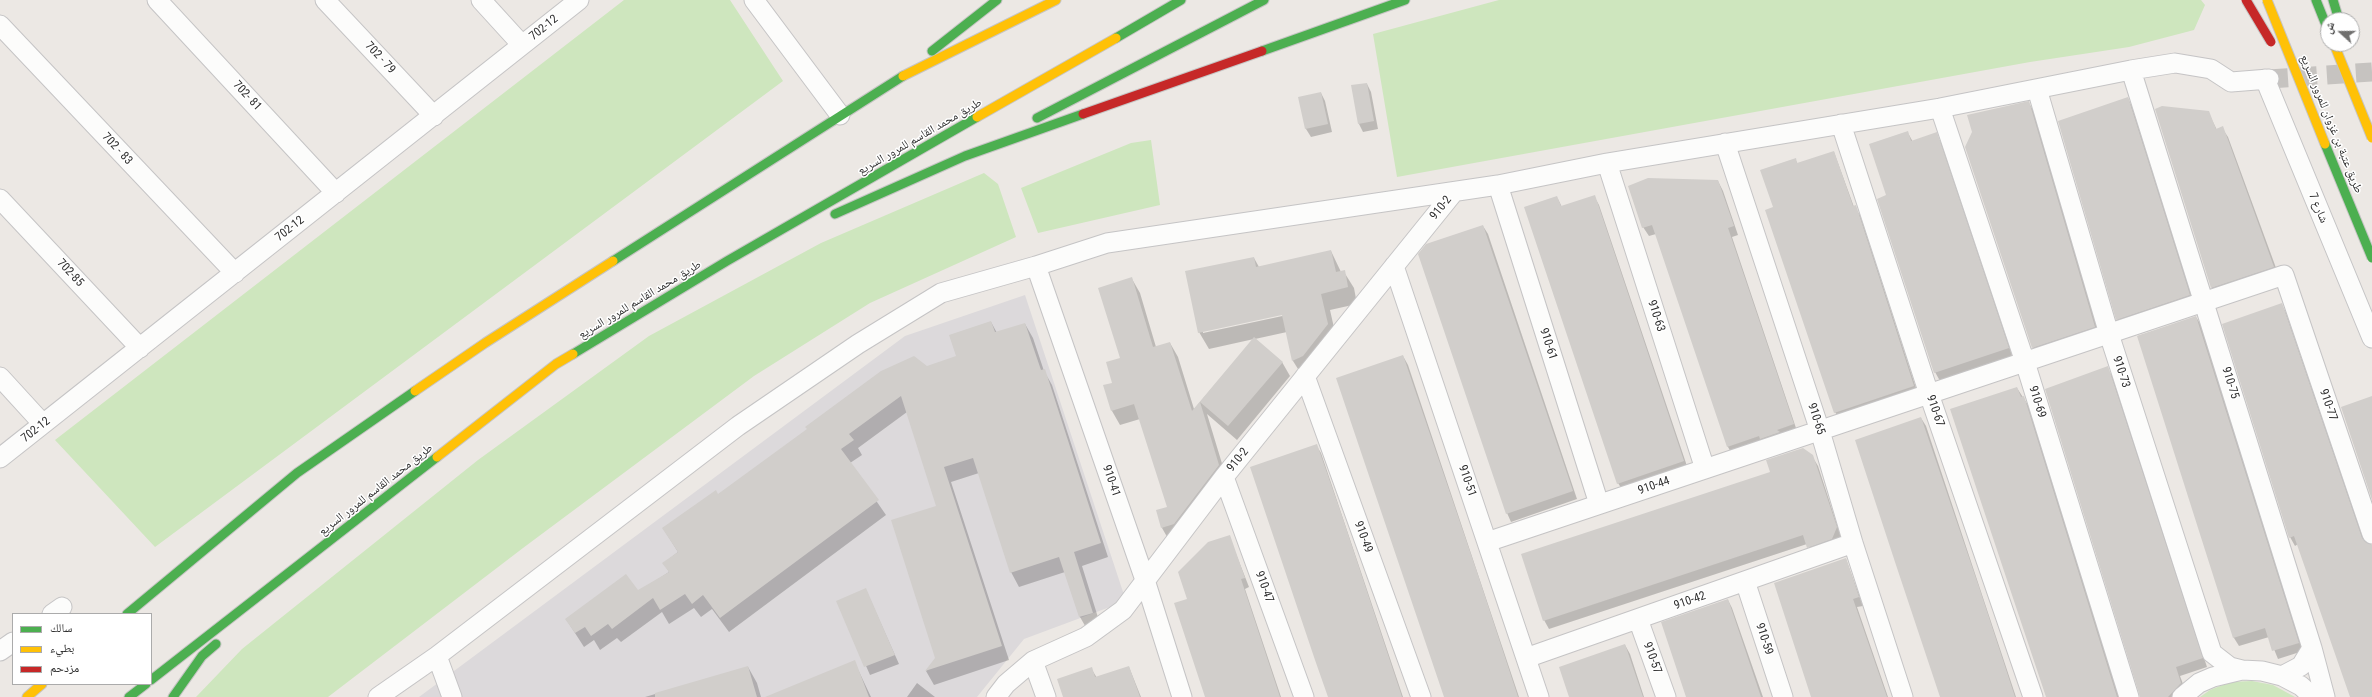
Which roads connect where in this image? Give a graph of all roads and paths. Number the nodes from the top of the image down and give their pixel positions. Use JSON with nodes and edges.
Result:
{"nodes":[{"id":1,"x":157,"y":0,"type":"edge"},
{"id":2,"x":325,"y":0,"type":"edge"},
{"id":3,"x":481,"y":0,"type":"edge"},
{"id":4,"x":580,"y":0,"type":"edge"},
{"id":5,"x":754,"y":0,"type":"edge"},
{"id":6,"x":997,"y":0,"type":"edge"},
{"id":7,"x":1056,"y":0,"type":"edge"},
{"id":8,"x":1181,"y":0,"type":"edge"},
{"id":9,"x":1264,"y":0,"type":"edge"},
{"id":10,"x":1404,"y":0,"type":"edge"},
{"id":11,"x":2246,"y":0,"type":"edge"},
{"id":12,"x":2267,"y":0,"type":"edge"},
{"id":13,"x":2316,"y":0,"type":"edge"},
{"id":14,"x":2333,"y":0,"type":"edge"},
{"id":15,"x":2321,"y":12,"type":"edge"},
{"id":16,"x":2337,"y":12,"type":"edge"},
{"id":17,"x":0,"y":25,"type":"edge"},
{"id":18,"x":522,"y":46,"type":"junction"},
{"id":19,"x":2337,"y":52,"type":"edge"},
{"id":20,"x":2277,"y":54,"type":"dead end"},
{"id":21,"x":2131,"y":70,"type":"junction"},
{"id":22,"x":2356,"y":72,"type":"dead end"},
{"id":23,"x":906,"y":74,"type":"junction"},
{"id":24,"x":2273,"y":78,"type":"junction"},
{"id":25,"x":2037,"y":89,"type":"junction"},
{"id":26,"x":1940,"y":108,"type":"junction"},
{"id":27,"x":434,"y":116,"type":"junction"},
{"id":28,"x":840,"y":116,"type":"junction"},
{"id":29,"x":2372,"y":122,"type":"edge"},
{"id":30,"x":1840,"y":124,"type":"junction"},
{"id":31,"x":2372,"y":138,"type":"edge"},
{"id":32,"x":1725,"y":143,"type":"junction"},
{"id":33,"x":965,"y":156,"type":"junction"},
{"id":34,"x":1607,"y":163,"type":"junction"},
{"id":35,"x":1498,"y":185,"type":"junction"},
{"id":36,"x":1454,"y":192,"type":"junction"},
{"id":37,"x":336,"y":193,"type":"junction"},
{"id":38,"x":0,"y":199,"type":"edge"},
{"id":39,"x":2352,"y":209,"type":"junction"},
{"id":40,"x":828,"y":216,"type":"dead end"},
{"id":41,"x":807,"y":226,"type":"dead end"},
{"id":42,"x":2372,"y":258,"type":"edge"},
{"id":43,"x":727,"y":261,"type":"junction"},
{"id":44,"x":1036,"y":266,"type":"junction"},
{"id":45,"x":1394,"y":266,"type":"junction"},
{"id":46,"x":234,"y":273,"type":"junction"},
{"id":47,"x":2284,"y":276,"type":"joint"},
{"id":48,"x":2205,"y":302,"type":"junction"},
{"id":49,"x":2109,"y":334,"type":"junction"},
{"id":50,"x":2372,"y":338,"type":"edge"},
{"id":51,"x":140,"y":348,"type":"junction"},
{"id":52,"x":2024,"y":362,"type":"junction"},
{"id":53,"x":1305,"y":376,"type":"junction"},
{"id":54,"x":0,"y":377,"type":"edge"},
{"id":55,"x":1929,"y":394,"type":"junction"},
{"id":56,"x":44,"y":424,"type":"junction"},
{"id":57,"x":1820,"y":431,"type":"junction"},
{"id":58,"x":0,"y":458,"type":"edge"},
{"id":59,"x":1706,"y":469,"type":"junction"},
{"id":60,"x":1224,"y":477,"type":"junction"},
{"id":61,"x":1599,"y":504,"type":"junction"},
{"id":62,"x":342,"y":533,"type":"junction"},
{"id":63,"x":2372,"y":534,"type":"edge"},
{"id":64,"x":1487,"y":542,"type":"junction"},
{"id":65,"x":1853,"y":543,"type":"junction"},
{"id":66,"x":1145,"y":580,"type":"junction"},
{"id":67,"x":1745,"y":581,"type":"junction"},
{"id":68,"x":127,"y":613,"type":"edge"},
{"id":69,"x":1638,"y":619,"type":"junction"},
{"id":70,"x":237,"y":625,"type":"dead end"},
{"id":71,"x":225,"y":636,"type":"dead end"},
{"id":72,"x":12,"y":643,"type":"edge"},
{"id":73,"x":0,"y":651,"type":"edge"},
{"id":74,"x":2313,"y":652,"type":"junction"},
{"id":75,"x":2212,"y":653,"type":"junction"},
{"id":76,"x":437,"y":656,"type":"junction"},
{"id":77,"x":1526,"y":658,"type":"junction"},
{"id":78,"x":1033,"y":661,"type":"junction"},
{"id":79,"x":2242,"y":670,"type":"junction"},
{"id":80,"x":2282,"y":676,"type":"junction"},
{"id":81,"x":152,"y":679,"type":"edge"},
{"id":82,"x":2199,"y":684,"type":"junction"},
{"id":83,"x":41,"y":685,"type":"edge"},
{"id":84,"x":145,"y":685,"type":"edge"},
{"id":85,"x":27,"y":697,"type":"edge"},
{"id":86,"x":129,"y":697,"type":"edge"},
{"id":87,"x":174,"y":697,"type":"edge"},
{"id":88,"x":378,"y":697,"type":"edge"},
{"id":89,"x":452,"y":697,"type":"edge"},
{"id":90,"x":996,"y":697,"type":"edge"},
{"id":91,"x":1046,"y":697,"type":"edge"},
{"id":92,"x":1182,"y":697,"type":"edge"},
{"id":93,"x":1304,"y":697,"type":"edge"},
{"id":94,"x":1421,"y":697,"type":"edge"},
{"id":95,"x":1539,"y":697,"type":"edge"},
{"id":96,"x":1666,"y":697,"type":"edge"},
{"id":97,"x":1783,"y":697,"type":"edge"},
{"id":98,"x":1903,"y":697,"type":"edge"},
{"id":99,"x":2033,"y":697,"type":"edge"},
{"id":100,"x":2129,"y":697,"type":"edge"},
{"id":101,"x":2182,"y":697,"type":"edge"},
{"id":102,"x":2313,"y":697,"type":"edge"},
{"id":103,"x":2325,"y":697,"type":"edge"}],
"edges":[{"from":1,"to":37,"type":"street","name":"702- 81"},
{"from":2,"to":27,"type":"street","name":"702 - 79"},
{"from":3,"to":18,"type":"street"},
{"from":4,"to":18,"type":"street","name":"702-12"},
{"from":5,"to":28,"type":"street"},
{"from":6,"to":23,"type":"highway"},
{"from":7,"to":23,"type":"highway"},
{"from":8,"to":43,"type":"highway","name":"طريق محمد القاسم للمرور السريع"},
{"from":9,"to":33,"type":"highway"},
{"from":10,"to":33,"type":"highway"},
{"from":11,"to":20,"type":"highway","bridge":true},
{"from":12,"to":39,"type":"highway","name":"طريق عتبة بن غزوان للمرور السريع","bridge":true},
{"from":13,"to":15,"type":"highway"},
{"from":14,"to":16,"type":"highway"},
{"from":17,"to":46,"type":"street","name":"702 - 83"},
{"from":18,"to":27,"type":"street","name":"702-12"},
{"from":19,"to":31,"type":"highway","bridge":true},
{"from":21,"to":24,"type":"street"},
{"from":21,"to":25,"type":"street"},
{"from":21,"to":48,"type":"street","name":"910-75"},
{"from":22,"to":29,"type":"highway"},
{"from":23,"to":28,"type":"highway"},
{"from":24,"to":39,"type":"highway","bridge":true},
{"from":24,"to":50,"type":"street","name":"شارع 7"},
{"from":25,"to":26,"type":"street"},
{"from":25,"to":49,"type":"street","name":"910-73"},
{"from":26,"to":30,"type":"street"},
{"from":26,"to":52,"type":"street","name":"910-69"},
{"from":27,"to":37,"type":"street","name":"702-12"},
{"from":28,"to":68,"type":"highway"},
{"from":30,"to":32,"type":"street"},
{"from":30,"to":55,"type":"street","name":"910-67"},
{"from":32,"to":34,"type":"street"},
{"from":32,"to":57,"type":"street","name":"910-65"},
{"from":33,"to":40,"type":"highway"},
{"from":34,"to":35,"type":"street"},
{"from":34,"to":59,"type":"street","name":"910-63"},
{"from":35,"to":36,"type":"street"},
{"from":35,"to":61,"type":"street","name":"910-61"},
{"from":36,"to":44,"type":"street"},
{"from":36,"to":45,"type":"street","name":"910-2"},
{"from":37,"to":46,"type":"street","name":"702-12"},
{"from":38,"to":51,"type":"street","name":"702-85"},
{"from":39,"to":42,"type":"highway","name":"طريق عتبة بن غزوان للمرور السريع","bridge":true},
{"from":41,"to":43,"type":"highway"},
{"from":43,"to":62,"type":"highway","name":"طريق محمد القاسم للمرور السريع"},
{"from":44,"to":66,"type":"street","name":"910-41"},
{"from":44,"to":76,"type":"street"},
{"from":45,"to":53,"type":"street","name":"910-2"},
{"from":45,"to":64,"type":"street","name":"910-51"},
{"from":46,"to":51,"type":"street","name":"702-12"},
{"from":47,"to":48,"type":"street","name":"910-44"},
{"from":47,"to":63,"type":"street","name":"910-77"},
{"from":48,"to":49,"type":"street","name":"910-44"},
{"from":48,"to":74,"type":"street","name":"910-75"},
{"from":49,"to":52,"type":"street","name":"910-44"},
{"from":49,"to":75,"type":"street","name":"910-73"},
{"from":51,"to":56,"type":"street","name":"702-12"},
{"from":52,"to":55,"type":"street","name":"910-44"},
{"from":52,"to":100,"type":"street","name":"910-69"},
{"from":53,"to":60,"type":"street","name":"910-2"},
{"from":53,"to":94,"type":"street","name":"910-49"},
{"from":54,"to":56,"type":"street"},
{"from":55,"to":57,"type":"street","name":"910-44"},
{"from":55,"to":99,"type":"street","name":"910-67"},
{"from":56,"to":58,"type":"street","name":"702-12"},
{"from":57,"to":59,"type":"street","name":"910-44"},
{"from":57,"to":65,"type":"street","name":"910-65"},
{"from":59,"to":61,"type":"street","name":"910-44"},
{"from":60,"to":66,"type":"street","name":"910-2"},
{"from":60,"to":93,"type":"street","name":"910-47"},
{"from":61,"to":64,"type":"street","name":"910-44"},
{"from":62,"to":70,"type":"highway"},
{"from":62,"to":81,"type":"highway","name":"طريق محمد القاسم للمرور السريع"},
{"from":64,"to":77,"type":"street","name":"910-51"},
{"from":65,"to":67,"type":"street","name":"910-42"},
{"from":65,"to":98,"type":"street","name":"910-65"},
{"from":66,"to":78,"type":"street","name":"910-2"},
{"from":66,"to":92,"type":"street","name":"910-41"},
{"from":67,"to":69,"type":"street","name":"910-42"},
{"from":67,"to":97,"type":"street","name":"910-59"},
{"from":69,"to":77,"type":"street","name":"910-42"},
{"from":69,"to":96,"type":"street","name":"910-57"},
{"from":71,"to":87,"type":"highway"},
{"from":72,"to":73,"type":"street"},
{"from":74,"to":80,"type":"street"},
{"from":74,"to":103,"type":"street","name":"910-75"},
{"from":75,"to":79,"type":"street"},
{"from":75,"to":82,"type":"street"},
{"from":76,"to":88,"type":"street"},
{"from":76,"to":89,"type":"street"},
{"from":77,"to":95,"type":"street","name":"910-51"},
{"from":78,"to":90,"type":"street","name":"910-2"},
{"from":78,"to":91,"type":"street"},
{"from":79,"to":80,"type":"street"},
{"from":79,"to":82,"type":"street"},
{"from":80,"to":102,"type":"street"},
{"from":82,"to":101,"type":"street"},
{"from":83,"to":85,"type":"highway"},
{"from":84,"to":86,"type":"highway"}]}
